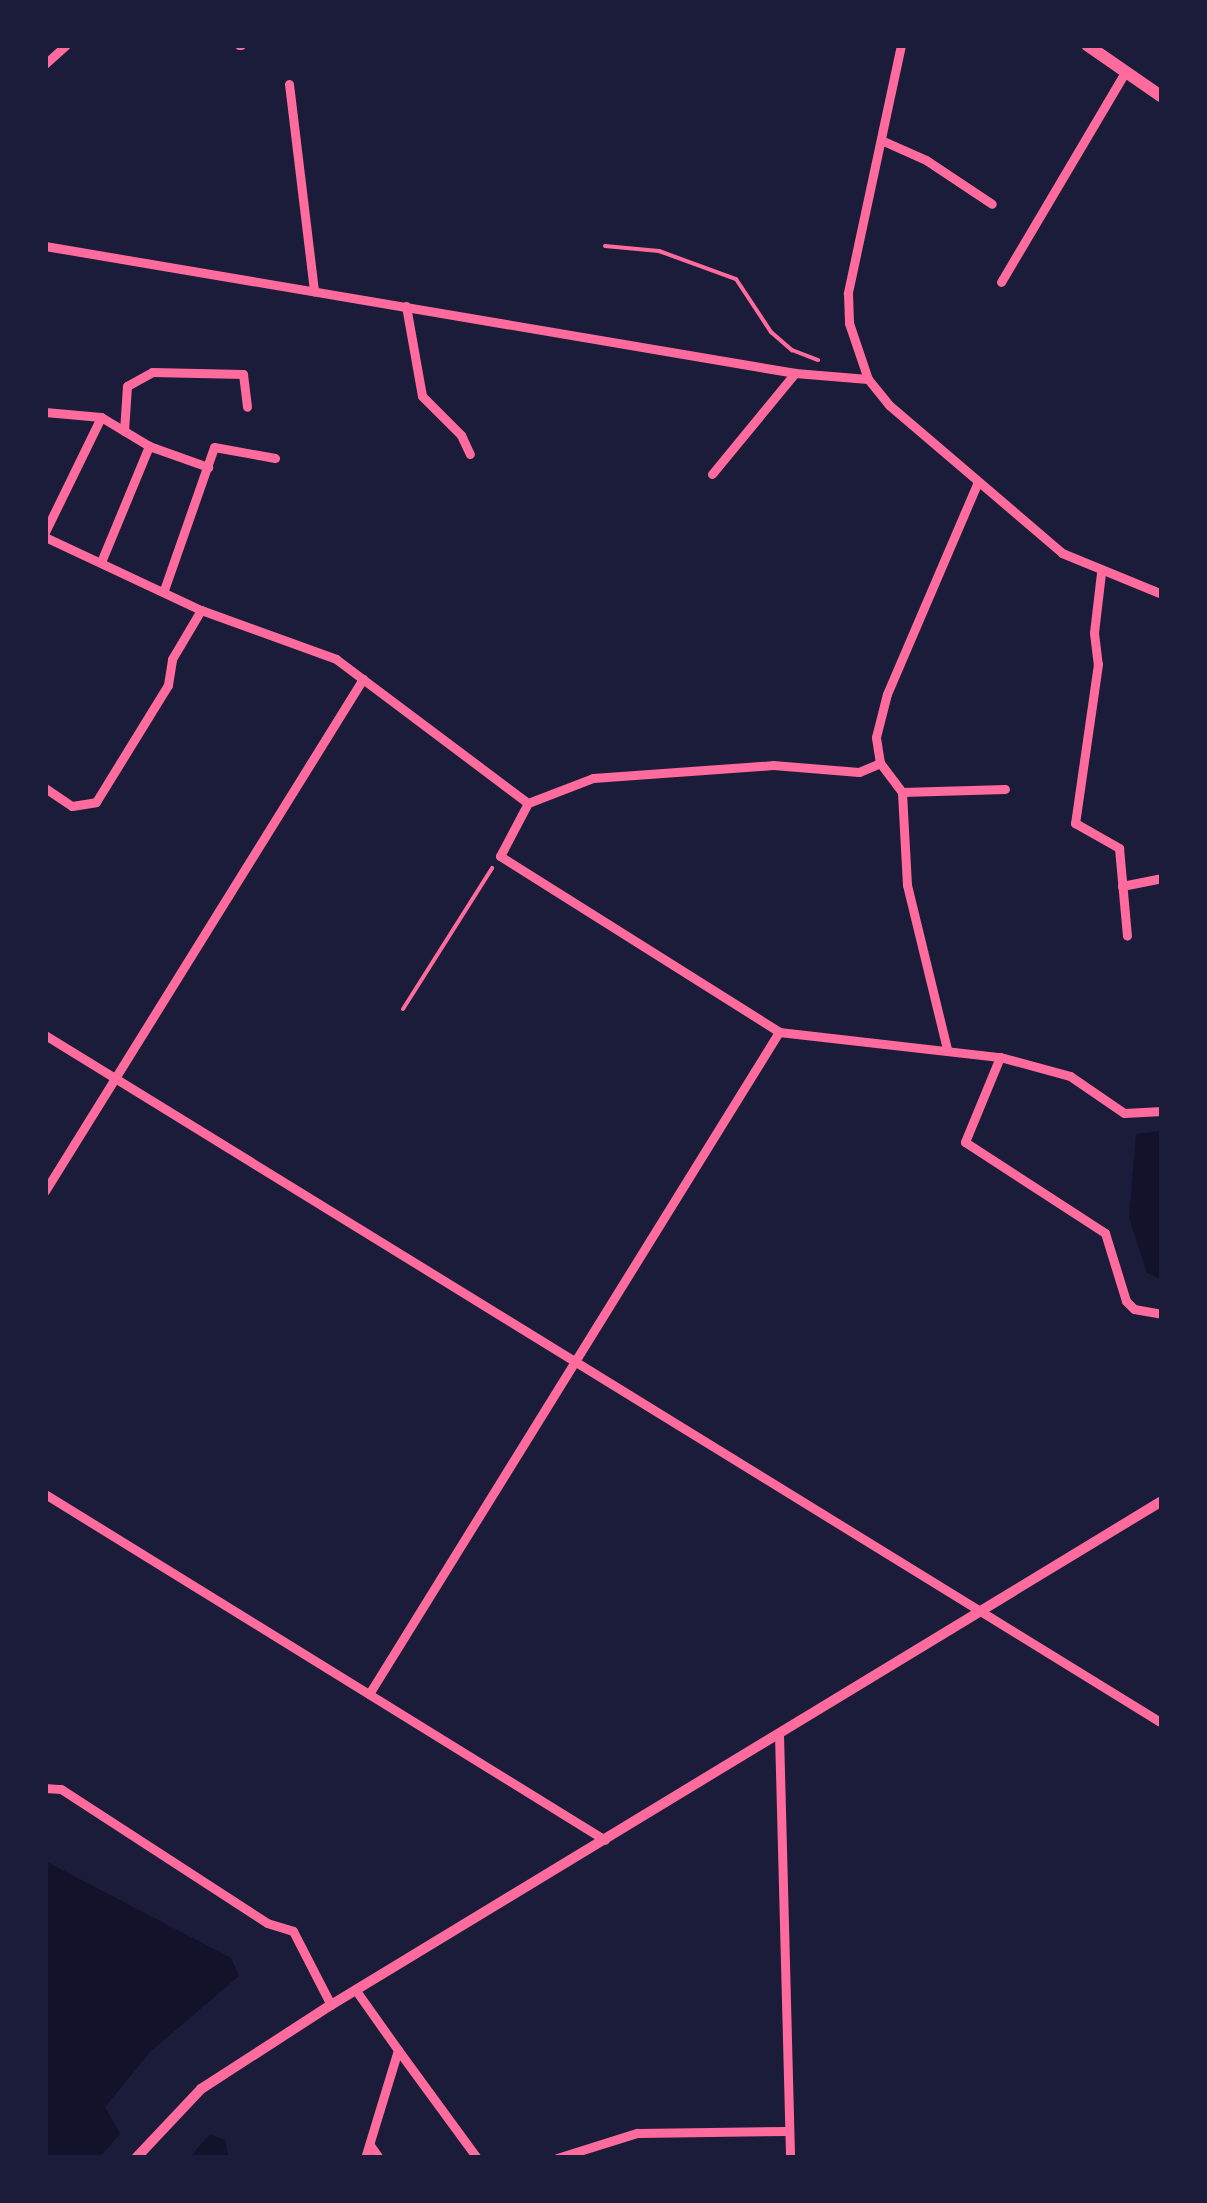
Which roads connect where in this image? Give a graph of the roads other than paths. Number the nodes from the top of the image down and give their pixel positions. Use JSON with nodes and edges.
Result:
{"nodes":[{"id":1,"x":66,"y":45,"type":"edge"},
{"id":2,"x":900,"y":45,"type":"edge"},
{"id":3,"x":1088,"y":45,"type":"edge"},
{"id":4,"x":45,"y":64,"type":"edge"},
{"id":5,"x":1126,"y":72,"type":"junction"},
{"id":6,"x":289,"y":84,"type":"dead end"},
{"id":7,"x":1162,"y":97,"type":"edge"},
{"id":8,"x":881,"y":140,"type":"junction"},
{"id":9,"x":992,"y":204,"type":"dead end"},
{"id":10,"x":45,"y":246,"type":"edge"},
{"id":11,"x":1001,"y":282,"type":"dead end"},
{"id":12,"x":314,"y":291,"type":"junction"},
{"id":13,"x":406,"y":306,"type":"junction"},
{"id":14,"x":795,"y":374,"type":"junction"},
{"id":15,"x":863,"y":378,"type":"junction"},
{"id":16,"x":247,"y":407,"type":"dead end"},
{"id":17,"x":45,"y":412,"type":"edge"},
{"id":18,"x":101,"y":417,"type":"junction"},
{"id":19,"x":124,"y":431,"type":"junction"},
{"id":20,"x":150,"y":446,"type":"junction"},
{"id":21,"x":470,"y":454,"type":"dead end"},
{"id":22,"x":275,"y":458,"type":"dead end"},
{"id":23,"x":208,"y":466,"type":"junction"},
{"id":24,"x":712,"y":474,"type":"dead end"},
{"id":25,"x":978,"y":482,"type":"junction"},
{"id":26,"x":45,"y":534,"type":"edge"},
{"id":27,"x":102,"y":562,"type":"junction"},
{"id":28,"x":1101,"y":574,"type":"junction"},
{"id":29,"x":164,"y":590,"type":"junction"},
{"id":30,"x":1162,"y":594,"type":"edge"},
{"id":31,"x":201,"y":610,"type":"junction"},
{"id":32,"x":362,"y":679,"type":"junction"},
{"id":33,"x":880,"y":762,"type":"junction"},
{"id":34,"x":45,"y":788,"type":"edge"},
{"id":35,"x":1005,"y":789,"type":"dead end"},
{"id":36,"x":902,"y":792,"type":"junction"},
{"id":37,"x":528,"y":803,"type":"junction"},
{"id":38,"x":1162,"y":878,"type":"edge"},
{"id":39,"x":1122,"y":886,"type":"junction"},
{"id":40,"x":1127,"y":936,"type":"dead end"},
{"id":41,"x":780,"y":1032,"type":"junction"},
{"id":42,"x":45,"y":1035,"type":"edge"},
{"id":43,"x":946,"y":1048,"type":"junction"},
{"id":44,"x":1000,"y":1057,"type":"junction"},
{"id":45,"x":115,"y":1078,"type":"junction"},
{"id":46,"x":1162,"y":1111,"type":"edge"},
{"id":47,"x":45,"y":1191,"type":"edge"},
{"id":48,"x":1162,"y":1314,"type":"edge"},
{"id":49,"x":572,"y":1360,"type":"junction"},
{"id":50,"x":45,"y":1494,"type":"edge"},
{"id":51,"x":1162,"y":1501,"type":"edge"},
{"id":52,"x":982,"y":1611,"type":"junction"},
{"id":53,"x":369,"y":1694,"type":"junction"},
{"id":54,"x":1162,"y":1723,"type":"edge"},
{"id":55,"x":780,"y":1734,"type":"junction"},
{"id":56,"x":45,"y":1788,"type":"edge"},
{"id":57,"x":605,"y":1840,"type":"junction"},
{"id":58,"x":357,"y":1992,"type":"junction"},
{"id":59,"x":331,"y":2005,"type":"junction"},
{"id":60,"x":398,"y":2050,"type":"junction"},
{"id":61,"x":789,"y":2131,"type":"junction"},
{"id":62,"x":370,"y":2145,"type":"junction"},
{"id":63,"x":136,"y":2158,"type":"edge"},
{"id":64,"x":365,"y":2158,"type":"edge"},
{"id":65,"x":379,"y":2158,"type":"edge"},
{"id":66,"x":477,"y":2158,"type":"edge"},
{"id":67,"x":556,"y":2158,"type":"edge"},
{"id":68,"x":790,"y":2158,"type":"edge"}],
"edges":[{"from":1,"to":4,"type":"street"},
{"from":2,"to":8,"type":"street"},
{"from":3,"to":5,"type":"main road"},
{"from":5,"to":7,"type":"main road"},
{"from":5,"to":11,"type":"street"},
{"from":6,"to":12,"type":"street"},
{"from":8,"to":9,"type":"street"},
{"from":8,"to":15,"type":"street"},
{"from":10,"to":12,"type":"street"},
{"from":12,"to":13,"type":"street"},
{"from":13,"to":14,"type":"street"},
{"from":13,"to":21,"type":"street"},
{"from":14,"to":15,"type":"street"},
{"from":14,"to":24,"type":"street"},
{"from":15,"to":25,"type":"street"},
{"from":16,"to":19,"type":"street"},
{"from":17,"to":18,"type":"street"},
{"from":18,"to":19,"type":"street"},
{"from":18,"to":26,"type":"street"},
{"from":19,"to":20,"type":"street"},
{"from":20,"to":23,"type":"street"},
{"from":20,"to":27,"type":"street"},
{"from":22,"to":23,"type":"street"},
{"from":23,"to":29,"type":"street"},
{"from":25,"to":28,"type":"street"},
{"from":25,"to":33,"type":"street"},
{"from":26,"to":27,"type":"street"},
{"from":27,"to":29,"type":"street"},
{"from":28,"to":30,"type":"street"},
{"from":28,"to":39,"type":"street"},
{"from":29,"to":31,"type":"street"},
{"from":31,"to":32,"type":"street"},
{"from":31,"to":34,"type":"street"},
{"from":32,"to":37,"type":"street"},
{"from":32,"to":45,"type":"street"},
{"from":33,"to":36,"type":"street"},
{"from":33,"to":37,"type":"street"},
{"from":35,"to":36,"type":"street"},
{"from":36,"to":43,"type":"street"},
{"from":37,"to":41,"type":"street"},
{"from":38,"to":39,"type":"street"},
{"from":39,"to":40,"type":"street"},
{"from":41,"to":43,"type":"street"},
{"from":41,"to":49,"type":"street"},
{"from":42,"to":45,"type":"street"},
{"from":43,"to":44,"type":"street"},
{"from":44,"to":46,"type":"street"},
{"from":44,"to":48,"type":"street"},
{"from":45,"to":47,"type":"street"},
{"from":45,"to":49,"type":"street"},
{"from":49,"to":52,"type":"street"},
{"from":49,"to":53,"type":"street"},
{"from":50,"to":53,"type":"street"},
{"from":51,"to":52,"type":"street"},
{"from":52,"to":54,"type":"street"},
{"from":52,"to":55,"type":"street"},
{"from":53,"to":57,"type":"street"},
{"from":55,"to":57,"type":"street"},
{"from":55,"to":61,"type":"street"},
{"from":56,"to":59,"type":"street"},
{"from":57,"to":58,"type":"street"},
{"from":58,"to":59,"type":"street"},
{"from":58,"to":60,"type":"street"},
{"from":59,"to":63,"type":"street"},
{"from":60,"to":62,"type":"street"},
{"from":60,"to":66,"type":"street"},
{"from":61,"to":67,"type":"street"},
{"from":61,"to":68,"type":"street"},
{"from":62,"to":64,"type":"street"},
{"from":62,"to":65,"type":"street"}]}
